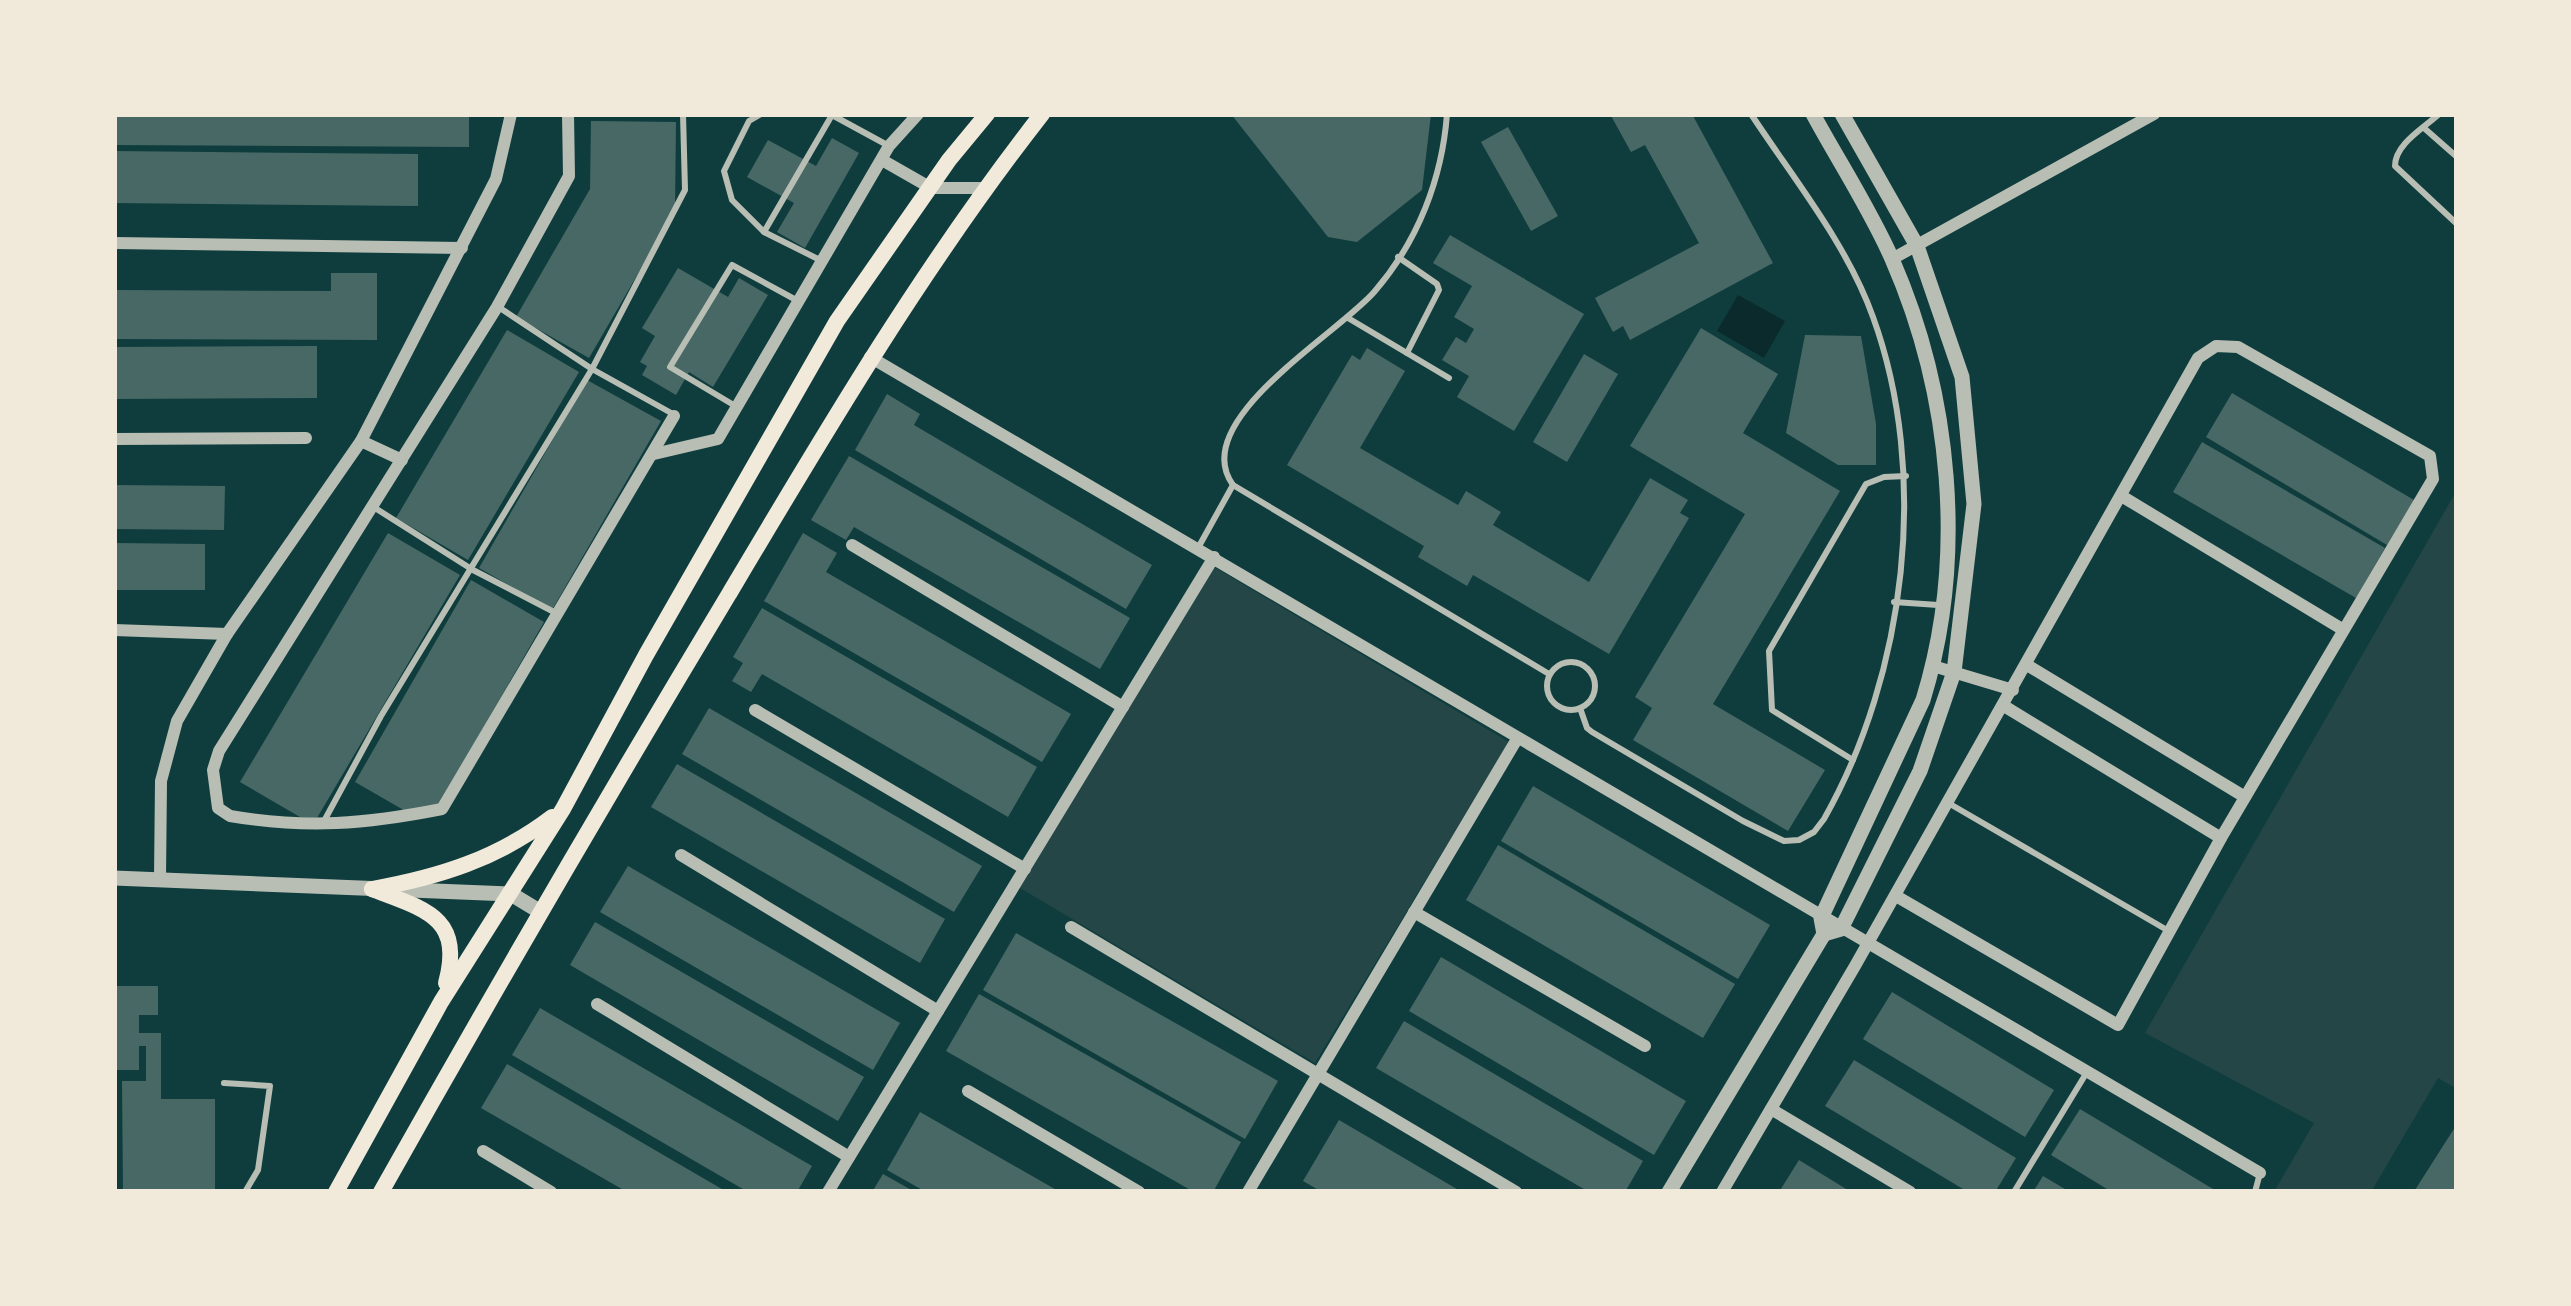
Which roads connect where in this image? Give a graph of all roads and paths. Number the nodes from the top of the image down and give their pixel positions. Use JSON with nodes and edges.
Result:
{"nodes":[{"id":1,"x":511,"y":114,"type":"edge"},
{"id":2,"x":568,"y":114,"type":"edge"},
{"id":3,"x":683,"y":114,"type":"edge"},
{"id":4,"x":761,"y":114,"type":"edge"},
{"id":5,"x":830,"y":114,"type":"edge"},
{"id":6,"x":987,"y":114,"type":"edge"},
{"id":7,"x":1042,"y":114,"type":"edge"},
{"id":8,"x":1447,"y":114,"type":"edge"},
{"id":9,"x":1751,"y":114,"type":"edge"},
{"id":10,"x":1813,"y":114,"type":"edge"},
{"id":11,"x":1842,"y":114,"type":"edge"},
{"id":12,"x":2154,"y":114,"type":"edge"},
{"id":13,"x":2439,"y":114,"type":"edge"},
{"id":14,"x":915,"y":115,"type":"edge"},
{"id":15,"x":2424,"y":128,"type":"junction"},
{"id":16,"x":889,"y":146,"type":"junction"},
{"id":17,"x":2457,"y":157,"type":"edge"},
{"id":18,"x":882,"y":160,"type":"junction"},
{"id":19,"x":931,"y":188,"type":"junction"},
{"id":20,"x":984,"y":188,"type":"junction"},
{"id":21,"x":2457,"y":224,"type":"edge"},
{"id":22,"x":764,"y":232,"type":"junction"},
{"id":23,"x":114,"y":243,"type":"edge"},
{"id":24,"x":1917,"y":246,"type":"junction"},
{"id":25,"x":462,"y":248,"type":"junction"},
{"id":26,"x":1397,"y":257,"type":"junction"},
{"id":27,"x":1892,"y":259,"type":"junction"},
{"id":28,"x":823,"y":261,"type":"junction"},
{"id":29,"x":799,"y":302,"type":"junction"},
{"id":30,"x":497,"y":307,"type":"junction"},
{"id":31,"x":1348,"y":318,"type":"junction"},
{"id":32,"x":1407,"y":353,"type":"junction"},
{"id":33,"x":870,"y":357,"type":"junction"},
{"id":34,"x":592,"y":369,"type":"junction"},
{"id":35,"x":1449,"y":378,"type":"dead end"},
{"id":36,"x":737,"y":407,"type":"junction"},
{"id":37,"x":674,"y":416,"type":"joint"},
{"id":38,"x":306,"y":438,"type":"dead end"},
{"id":39,"x":114,"y":439,"type":"edge"},
{"id":40,"x":361,"y":440,"type":"junction"},
{"id":41,"x":654,"y":454,"type":"junction"},
{"id":42,"x":402,"y":460,"type":"junction"},
{"id":43,"x":1906,"y":476,"type":"junction"},
{"id":44,"x":1233,"y":485,"type":"junction"},
{"id":45,"x":2123,"y":496,"type":"junction"},
{"id":46,"x":374,"y":508,"type":"junction"},
{"id":47,"x":852,"y":545,"type":"dead end"},
{"id":48,"x":1198,"y":548,"type":"junction"},
{"id":49,"x":1214,"y":557,"type":"junction"},
{"id":50,"x":472,"y":570,"type":"junction"},
{"id":51,"x":1894,"y":602,"type":"junction"},
{"id":52,"x":1941,"y":606,"type":"junction"},
{"id":53,"x":559,"y":615,"type":"junction"},
{"id":54,"x":2342,"y":628,"type":"junction"},
{"id":55,"x":114,"y":630,"type":"edge"},
{"id":56,"x":227,"y":634,"type":"junction"},
{"id":57,"x":2027,"y":664,"type":"junction"},
{"id":58,"x":1933,"y":666,"type":"junction"},
{"id":59,"x":1954,"y":672,"type":"junction"},
{"id":60,"x":1549,"y":674,"type":"junction"},
{"id":61,"x":2013,"y":690,"type":"junction"},
{"id":62,"x":2004,"y":706,"type":"junction"},
{"id":63,"x":1123,"y":707,"type":"junction"},
{"id":64,"x":1580,"y":708,"type":"junction"},
{"id":65,"x":755,"y":710,"type":"dead end"},
{"id":66,"x":1517,"y":739,"type":"junction"},
{"id":67,"x":1853,"y":760,"type":"junction"},
{"id":68,"x":2245,"y":797,"type":"junction"},
{"id":69,"x":1948,"y":803,"type":"junction"},
{"id":70,"x":563,"y":809,"type":"junction"},
{"id":71,"x":321,"y":826,"type":"junction"},
{"id":72,"x":2222,"y":838,"type":"junction"},
{"id":73,"x":681,"y":855,"type":"dead end"},
{"id":74,"x":1024,"y":869,"type":"junction"},
{"id":75,"x":114,"y":878,"type":"edge"},
{"id":76,"x":160,"y":878,"type":"junction"},
{"id":77,"x":371,"y":889,"type":"junction"},
{"id":78,"x":511,"y":894,"type":"junction"},
{"id":79,"x":1896,"y":896,"type":"junction"},
{"id":80,"x":539,"y":911,"type":"junction"},
{"id":81,"x":1414,"y":913,"type":"junction"},
{"id":82,"x":1071,"y":927,"type":"dead end"},
{"id":83,"x":1829,"y":927,"type":"junction"},
{"id":84,"x":2170,"y":932,"type":"junction"},
{"id":85,"x":1869,"y":942,"type":"junction"},
{"id":86,"x":441,"y":1002,"type":"junction"},
{"id":87,"x":597,"y":1004,"type":"dead end"},
{"id":88,"x":938,"y":1010,"type":"junction"},
{"id":89,"x":1645,"y":1046,"type":"dead end"},
{"id":90,"x":2089,"y":1070,"type":"junction"},
{"id":91,"x":1318,"y":1074,"type":"junction"},
{"id":92,"x":224,"y":1083,"type":"dead end"},
{"id":93,"x":968,"y":1091,"type":"dead end"},
{"id":94,"x":1771,"y":1109,"type":"junction"},
{"id":95,"x":483,"y":1151,"type":"dead end"},
{"id":96,"x":849,"y":1157,"type":"junction"},
{"id":97,"x":2260,"y":1173,"type":"joint"},
{"id":98,"x":245,"y":1192,"type":"edge"},
{"id":99,"x":336,"y":1192,"type":"edge"},
{"id":100,"x":381,"y":1192,"type":"edge"},
{"id":101,"x":551,"y":1192,"type":"edge"},
{"id":102,"x":828,"y":1192,"type":"edge"},
{"id":103,"x":1138,"y":1192,"type":"edge"},
{"id":104,"x":1248,"y":1192,"type":"edge"},
{"id":105,"x":1516,"y":1192,"type":"edge"},
{"id":106,"x":1669,"y":1192,"type":"edge"},
{"id":107,"x":1722,"y":1192,"type":"edge"},
{"id":108,"x":1910,"y":1192,"type":"edge"},
{"id":109,"x":2014,"y":1192,"type":"edge"},
{"id":110,"x":2254,"y":1192,"type":"edge"}],
"edges":[{"from":1,"to":25,"type":"street"},
{"from":2,"to":30,"type":"street"},
{"from":3,"to":34,"type":"lane"},
{"from":4,"to":22,"type":"lane"},
{"from":5,"to":16,"type":"lane"},
{"from":5,"to":22,"type":"lane"},
{"from":6,"to":19,"type":"main road"},
{"from":7,"to":20,"type":"main road"},
{"from":8,"to":26,"type":"lane"},
{"from":9,"to":43,"type":"lane"},
{"from":10,"to":27,"type":"street"},
{"from":11,"to":24,"type":"street"},
{"from":12,"to":24,"type":"street"},
{"from":13,"to":15,"type":"lane"},
{"from":14,"to":16,"type":"street"},
{"from":15,"to":17,"type":"lane"},
{"from":15,"to":21,"type":"lane"},
{"from":16,"to":18,"type":"street"},
{"from":18,"to":19,"type":"street"},
{"from":18,"to":28,"type":"street"},
{"from":19,"to":20,"type":"street"},
{"from":19,"to":70,"type":"main road"},
{"from":20,"to":33,"type":"main road"},
{"from":22,"to":28,"type":"lane"},
{"from":23,"to":25,"type":"street"},
{"from":24,"to":27,"type":"street"},
{"from":24,"to":59,"type":"street"},
{"from":25,"to":40,"type":"street"},
{"from":26,"to":31,"type":"lane"},
{"from":26,"to":32,"type":"lane"},
{"from":27,"to":52,"type":"street"},
{"from":28,"to":29,"type":"street"},
{"from":29,"to":36,"type":"street"},
{"from":29,"to":36,"type":"lane"},
{"from":30,"to":34,"type":"lane"},
{"from":30,"to":42,"type":"street"},
{"from":31,"to":32,"type":"lane"},
{"from":31,"to":44,"type":"lane"},
{"from":32,"to":35,"type":"lane"},
{"from":33,"to":48,"type":"street"},
{"from":33,"to":80,"type":"main road"},
{"from":34,"to":37,"type":"lane"},
{"from":34,"to":50,"type":"lane"},
{"from":36,"to":41,"type":"street"},
{"from":37,"to":41,"type":"street"},
{"from":38,"to":39,"type":"street"},
{"from":40,"to":42,"type":"street"},
{"from":40,"to":56,"type":"street"},
{"from":41,"to":53,"type":"street"},
{"from":42,"to":46,"type":"street"},
{"from":43,"to":51,"type":"lane"},
{"from":43,"to":67,"type":"lane"},
{"from":44,"to":48,"type":"lane"},
{"from":44,"to":60,"type":"lane"},
{"from":45,"to":54,"type":"street"},
{"from":45,"to":54,"type":"street"},
{"from":45,"to":57,"type":"street"},
{"from":46,"to":50,"type":"lane"},
{"from":46,"to":71,"type":"street"},
{"from":47,"to":63,"type":"street"},
{"from":48,"to":49,"type":"street"},
{"from":49,"to":63,"type":"street"},
{"from":49,"to":66,"type":"street"},
{"from":50,"to":53,"type":"lane"},
{"from":50,"to":71,"type":"lane"},
{"from":51,"to":52,"type":"lane"},
{"from":51,"to":67,"type":"lane"},
{"from":52,"to":58,"type":"street"},
{"from":53,"to":71,"type":"street"},
{"from":54,"to":68,"type":"street"},
{"from":55,"to":56,"type":"street"},
{"from":56,"to":76,"type":"street"},
{"from":57,"to":61,"type":"street"},
{"from":57,"to":68,"type":"street"},
{"from":58,"to":59,"type":"street"},
{"from":58,"to":83,"type":"street"},
{"from":59,"to":61,"type":"street"},
{"from":59,"to":83,"type":"street"},
{"from":60,"to":64,"type":"lane"},
{"from":60,"to":64,"type":"lane"},
{"from":61,"to":62,"type":"street"},
{"from":62,"to":69,"type":"street"},
{"from":62,"to":72,"type":"street"},
{"from":63,"to":74,"type":"street"},
{"from":64,"to":67,"type":"lane"},
{"from":65,"to":74,"type":"street"},
{"from":66,"to":81,"type":"street"},
{"from":66,"to":83,"type":"street"},
{"from":68,"to":72,"type":"street"},
{"from":69,"to":79,"type":"street"},
{"from":69,"to":84,"type":"lane"},
{"from":70,"to":77,"type":"main road"},
{"from":70,"to":78,"type":"main road"},
{"from":72,"to":84,"type":"street"},
{"from":73,"to":88,"type":"street"},
{"from":74,"to":88,"type":"street"},
{"from":75,"to":76,"type":"street"},
{"from":76,"to":77,"type":"street"},
{"from":77,"to":78,"type":"street"},
{"from":77,"to":86,"type":"main road"},
{"from":78,"to":80,"type":"street"},
{"from":78,"to":86,"type":"main road"},
{"from":79,"to":84,"type":"street"},
{"from":79,"to":85,"type":"street"},
{"from":80,"to":100,"type":"main road"},
{"from":81,"to":89,"type":"street"},
{"from":81,"to":91,"type":"street"},
{"from":82,"to":91,"type":"street"},
{"from":83,"to":85,"type":"street"},
{"from":83,"to":106,"type":"street"},
{"from":85,"to":90,"type":"street"},
{"from":85,"to":94,"type":"street"},
{"from":86,"to":99,"type":"main road"},
{"from":87,"to":96,"type":"street"},
{"from":88,"to":96,"type":"street"},
{"from":90,"to":97,"type":"street"},
{"from":90,"to":109,"type":"lane"},
{"from":91,"to":104,"type":"street"},
{"from":91,"to":105,"type":"street"},
{"from":92,"to":98,"type":"lane"},
{"from":93,"to":103,"type":"street"},
{"from":94,"to":107,"type":"street"},
{"from":94,"to":108,"type":"street"},
{"from":95,"to":101,"type":"street"},
{"from":96,"to":102,"type":"street"},
{"from":97,"to":110,"type":"lane"}]}
